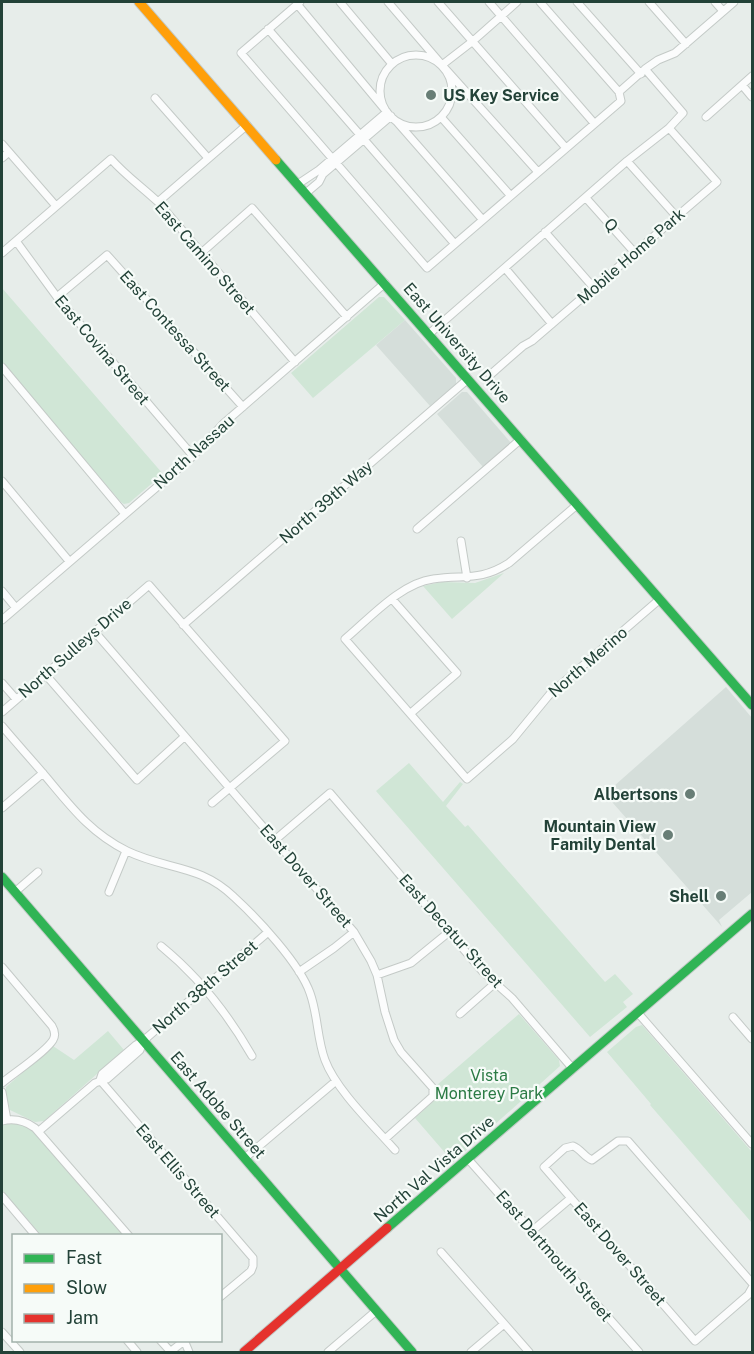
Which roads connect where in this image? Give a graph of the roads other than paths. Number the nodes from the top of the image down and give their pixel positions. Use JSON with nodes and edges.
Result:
{"nodes":[{"id":1,"x":139,"y":2,"type":"edge"},
{"id":2,"x":340,"y":2,"type":"edge"},
{"id":3,"x":388,"y":2,"type":"edge"},
{"id":4,"x":438,"y":2,"type":"edge"},
{"id":5,"x":489,"y":2,"type":"edge"},
{"id":6,"x":518,"y":2,"type":"edge"},
{"id":7,"x":540,"y":2,"type":"edge"},
{"id":8,"x":577,"y":2,"type":"edge"},
{"id":9,"x":649,"y":2,"type":"edge"},
{"id":10,"x":715,"y":2,"type":"edge"},
{"id":11,"x":734,"y":2,"type":"edge"},
{"id":12,"x":299,"y":3,"type":"edge"},
{"id":13,"x":723,"y":11,"type":"junction"},
{"id":14,"x":501,"y":16,"type":"junction"},
{"id":15,"x":268,"y":29,"type":"junction"},
{"id":16,"x":473,"y":41,"type":"junction"},
{"id":17,"x":686,"y":44,"type":"junction"},
{"id":18,"x":392,"y":64,"type":"junction"},
{"id":19,"x":442,"y":65,"type":"junction"},
{"id":20,"x":643,"y":72,"type":"junction"},
{"id":21,"x":753,"y":76,"type":"edge"},
{"id":22,"x":742,"y":85,"type":"junction"},
{"id":23,"x":620,"y":92,"type":"junction"},
{"id":24,"x":753,"y":97,"type":"edge"},
{"id":25,"x":155,"y":98,"type":"dead end"},
{"id":26,"x":391,"y":116,"type":"junction"},
{"id":27,"x":441,"y":117,"type":"junction"},
{"id":28,"x":706,"y":117,"type":"dead end"},
{"id":29,"x":594,"y":123,"type":"junction"},
{"id":30,"x":247,"y":125,"type":"junction"},
{"id":31,"x":669,"y":128,"type":"junction"},
{"id":32,"x":362,"y":137,"type":"junction"},
{"id":33,"x":2,"y":144,"type":"edge"},
{"id":34,"x":566,"y":148,"type":"junction"},
{"id":35,"x":9,"y":152,"type":"junction"},
{"id":36,"x":2,"y":158,"type":"edge"},
{"id":37,"x":208,"y":159,"type":"junction"},
{"id":38,"x":335,"y":160,"type":"junction"},
{"id":39,"x":627,"y":161,"type":"junction"},
{"id":40,"x":538,"y":171,"type":"junction"},
{"id":41,"x":298,"y":183,"type":"junction"},
{"id":42,"x":306,"y":193,"type":"junction"},
{"id":43,"x":510,"y":195,"type":"junction"},
{"id":44,"x":586,"y":198,"type":"junction"},
{"id":45,"x":158,"y":202,"type":"junction"},
{"id":46,"x":56,"y":206,"type":"junction"},
{"id":47,"x":676,"y":216,"type":"junction"},
{"id":48,"x":482,"y":219,"type":"junction"},
{"id":49,"x":545,"y":232,"type":"junction"},
{"id":50,"x":16,"y":241,"type":"junction"},
{"id":51,"x":454,"y":243,"type":"junction"},
{"id":52,"x":2,"y":253,"type":"edge"},
{"id":53,"x":635,"y":253,"type":"junction"},
{"id":54,"x":201,"y":254,"type":"junction"},
{"id":55,"x":505,"y":268,"type":"junction"},
{"id":56,"x":385,"y":284,"type":"junction"},
{"id":57,"x":594,"y":288,"type":"junction"},
{"id":58,"x":57,"y":297,"type":"junction"},
{"id":59,"x":346,"y":317,"type":"junction"},
{"id":60,"x":552,"y":324,"type":"junction"},
{"id":61,"x":429,"y":334,"type":"junction"},
{"id":62,"x":295,"y":362,"type":"junction"},
{"id":63,"x":2,"y":367,"type":"edge"},
{"id":64,"x":490,"y":375,"type":"dead end"},
{"id":65,"x":468,"y":379,"type":"junction"},
{"id":66,"x":243,"y":407,"type":"junction"},
{"id":67,"x":521,"y":439,"type":"junction"},
{"id":68,"x":193,"y":456,"type":"junction"},
{"id":69,"x":2,"y":482,"type":"edge"},
{"id":70,"x":578,"y":504,"type":"junction"},
{"id":71,"x":125,"y":514,"type":"junction"},
{"id":72,"x":417,"y":529,"type":"dead end"},
{"id":73,"x":461,"y":541,"type":"dead end"},
{"id":74,"x":69,"y":561,"type":"junction"},
{"id":75,"x":467,"y":578,"type":"junction"},
{"id":76,"x":2,"y":591,"type":"edge"},
{"id":77,"x":392,"y":599,"type":"junction"},
{"id":78,"x":660,"y":599,"type":"junction"},
{"id":79,"x":16,"y":608,"type":"junction"},
{"id":80,"x":2,"y":620,"type":"edge"},
{"id":81,"x":183,"y":625,"type":"junction"},
{"id":82,"x":94,"y":631,"type":"junction"},
{"id":83,"x":45,"y":674,"type":"junction"},
{"id":84,"x":2,"y":683,"type":"edge"},
{"id":85,"x":16,"y":699,"type":"junction"},
{"id":86,"x":753,"y":705,"type":"edge"},
{"id":87,"x":2,"y":712,"type":"edge"},
{"id":88,"x":411,"y":713,"type":"junction"},
{"id":89,"x":2,"y":726,"type":"edge"},
{"id":90,"x":184,"y":737,"type":"junction"},
{"id":91,"x":43,"y":773,"type":"junction"},
{"id":92,"x":229,"y":788,"type":"junction"},
{"id":93,"x":212,"y":803,"type":"dead end"},
{"id":94,"x":2,"y":808,"type":"edge"},
{"id":95,"x":275,"y":840,"type":"junction"},
{"id":96,"x":126,"y":850,"type":"junction"},
{"id":97,"x":38,"y":872,"type":"dead end"},
{"id":98,"x":2,"y":877,"type":"edge"},
{"id":99,"x":15,"y":892,"type":"junction"},
{"id":100,"x":109,"y":892,"type":"dead end"},
{"id":101,"x":753,"y":914,"type":"edge"},
{"id":102,"x":354,"y":932,"type":"junction"},
{"id":103,"x":448,"y":932,"type":"junction"},
{"id":104,"x":267,"y":933,"type":"junction"},
{"id":105,"x":161,"y":946,"type":"dead end"},
{"id":106,"x":2,"y":967,"type":"edge"},
{"id":107,"x":299,"y":972,"type":"junction"},
{"id":108,"x":377,"y":975,"type":"junction"},
{"id":109,"x":494,"y":984,"type":"junction"},
{"id":110,"x":204,"y":988,"type":"junction"},
{"id":111,"x":638,"y":1013,"type":"junction"},
{"id":112,"x":460,"y":1014,"type":"dead end"},
{"id":113,"x":733,"y":1017,"type":"dead end"},
{"id":114,"x":753,"y":1039,"type":"edge"},
{"id":115,"x":143,"y":1041,"type":"junction"},
{"id":116,"x":252,"y":1056,"type":"dead end"},
{"id":117,"x":573,"y":1068,"type":"junction"},
{"id":118,"x":100,"y":1080,"type":"junction"},
{"id":119,"x":336,"y":1081,"type":"junction"},
{"id":120,"x":2,"y":1083,"type":"edge"},
{"id":121,"x":2,"y":1092,"type":"edge"},
{"id":122,"x":4,"y":1121,"type":"edge"},
{"id":123,"x":39,"y":1131,"type":"junction"},
{"id":124,"x":385,"y":1139,"type":"junction"},
{"id":125,"x":753,"y":1144,"type":"edge"},
{"id":126,"x":395,"y":1150,"type":"dead end"},
{"id":127,"x":245,"y":1158,"type":"junction"},
{"id":128,"x":468,"y":1159,"type":"junction"},
{"id":129,"x":2,"y":1196,"type":"edge"},
{"id":130,"x":571,"y":1198,"type":"junction"},
{"id":131,"x":532,"y":1231,"type":"junction"},
{"id":132,"x":34,"y":1234,"type":"edge"},
{"id":133,"x":127,"y":1234,"type":"edge"},
{"id":134,"x":441,"y":1252,"type":"dead end"},
{"id":135,"x":340,"y":1269,"type":"junction"},
{"id":136,"x":753,"y":1283,"type":"edge"},
{"id":137,"x":753,"y":1288,"type":"edge"},
{"id":138,"x":222,"y":1295,"type":"edge"},
{"id":139,"x":376,"y":1311,"type":"junction"},
{"id":140,"x":504,"y":1324,"type":"junction"},
{"id":141,"x":2,"y":1332,"type":"edge"},
{"id":142,"x":183,"y":1342,"type":"edge"},
{"id":143,"x":171,"y":1352,"type":"edge"},
{"id":144,"x":20,"y":1353,"type":"edge"},
{"id":145,"x":244,"y":1353,"type":"edge"},
{"id":146,"x":328,"y":1353,"type":"edge"},
{"id":147,"x":412,"y":1353,"type":"edge"},
{"id":148,"x":471,"y":1353,"type":"edge"},
{"id":149,"x":530,"y":1353,"type":"edge"},
{"id":150,"x":639,"y":1353,"type":"edge"}],
"edges":[{"from":1,"to":30,"type":"main road","name":"East University Drive"},
{"from":2,"to":18,"type":"street"},
{"from":3,"to":19,"type":"street"},
{"from":4,"to":16,"type":"street"},
{"from":5,"to":14,"type":"street"},
{"from":6,"to":14,"type":"street"},
{"from":7,"to":23,"type":"street"},
{"from":8,"to":20,"type":"street"},
{"from":9,"to":17,"type":"street"},
{"from":10,"to":13,"type":"street"},
{"from":11,"to":13,"type":"street"},
{"from":12,"to":15,"type":"street"},
{"from":12,"to":26,"type":"street"},
{"from":13,"to":17,"type":"street"},
{"from":14,"to":16,"type":"street"},
{"from":14,"to":29,"type":"street"},
{"from":15,"to":32,"type":"street"},
{"from":15,"to":38,"type":"street"},
{"from":16,"to":19,"type":"street"},
{"from":16,"to":34,"type":"street"},
{"from":17,"to":20,"type":"street"},
{"from":18,"to":19,"type":"street"},
{"from":18,"to":26,"type":"street"},
{"from":19,"to":27,"type":"street"},
{"from":19,"to":40,"type":"street"},
{"from":20,"to":23,"type":"street"},
{"from":20,"to":31,"type":"street"},
{"from":21,"to":22,"type":"street"},
{"from":22,"to":24,"type":"street"},
{"from":22,"to":28,"type":"street"},
{"from":23,"to":29,"type":"street"},
{"from":25,"to":37,"type":"street"},
{"from":26,"to":27,"type":"street"},
{"from":26,"to":32,"type":"street"},
{"from":26,"to":48,"type":"street"},
{"from":27,"to":43,"type":"street"},
{"from":29,"to":34,"type":"street"},
{"from":30,"to":37,"type":"street"},
{"from":30,"to":41,"type":"main road","name":"East University Drive"},
{"from":31,"to":39,"type":"street"},
{"from":31,"to":47,"type":"street","name":"Mobile Home Park"},
{"from":32,"to":38,"type":"street"},
{"from":32,"to":51,"type":"street"},
{"from":33,"to":35,"type":"street"},
{"from":34,"to":40,"type":"street"},
{"from":35,"to":36,"type":"street"},
{"from":35,"to":46,"type":"street"},
{"from":37,"to":45,"type":"street"},
{"from":38,"to":41,"type":"street"},
{"from":38,"to":42,"type":"street"},
{"from":38,"to":51,"type":"street"},
{"from":39,"to":44,"type":"street"},
{"from":39,"to":47,"type":"street"},
{"from":40,"to":43,"type":"street"},
{"from":41,"to":42,"type":"main road","name":"East University Drive"},
{"from":42,"to":56,"type":"main road","name":"East University Drive"},
{"from":43,"to":48,"type":"street"},
{"from":44,"to":49,"type":"street"},
{"from":44,"to":53,"type":"street","name":"Q"},
{"from":45,"to":46,"type":"street","name":"East Camino Street"},
{"from":45,"to":54,"type":"street","name":"East Camino Street"},
{"from":46,"to":50,"type":"street"},
{"from":47,"to":53,"type":"street","name":"Mobile Home Park"},
{"from":48,"to":51,"type":"street"},
{"from":49,"to":55,"type":"street"},
{"from":49,"to":57,"type":"street"},
{"from":50,"to":52,"type":"street"},
{"from":50,"to":58,"type":"street","name":"East Covina Street"},
{"from":53,"to":57,"type":"street","name":"Mobile Home Park"},
{"from":54,"to":59,"type":"street"},
{"from":54,"to":62,"type":"street","name":"East Camino Street"},
{"from":55,"to":60,"type":"street"},
{"from":55,"to":61,"type":"street"},
{"from":56,"to":59,"type":"street","name":"North Nassau"},
{"from":56,"to":61,"type":"main road","name":"East University Drive"},
{"from":57,"to":60,"type":"street","name":"Mobile Home Park"},
{"from":58,"to":66,"type":"street","name":"East Contessa Street"},
{"from":58,"to":68,"type":"street","name":"East Covina Street"},
{"from":59,"to":62,"type":"street","name":"North Nassau"},
{"from":60,"to":64,"type":"street","name":"Mobile Home Park"},
{"from":61,"to":65,"type":"main road","name":"East University Drive"},
{"from":62,"to":66,"type":"street","name":"North Nassau"},
{"from":63,"to":71,"type":"street"},
{"from":65,"to":67,"type":"main road","name":"East University Drive"},
{"from":65,"to":81,"type":"street","name":"North 39th Way"},
{"from":66,"to":68,"type":"street","name":"North Nassau"},
{"from":67,"to":70,"type":"main road","name":"East University Drive"},
{"from":67,"to":72,"type":"street"},
{"from":68,"to":71,"type":"street","name":"North Nassau"},
{"from":69,"to":74,"type":"street"},
{"from":70,"to":75,"type":"street"},
{"from":70,"to":78,"type":"main road","name":"East University Drive"},
{"from":71,"to":74,"type":"street","name":"North Nassau"},
{"from":73,"to":75,"type":"street"},
{"from":74,"to":79,"type":"street","name":"North Nassau"},
{"from":75,"to":77,"type":"street"},
{"from":76,"to":79,"type":"street"},
{"from":77,"to":88,"type":"street"},
{"from":77,"to":88,"type":"street"},
{"from":78,"to":86,"type":"main road","name":"East University Drive"},
{"from":78,"to":88,"type":"street","name":"North Merino"},
{"from":79,"to":80,"type":"street","name":"North Nassau"},
{"from":81,"to":82,"type":"street","name":"North Sulleys Drive"},
{"from":81,"to":92,"type":"street"},
{"from":82,"to":83,"type":"street","name":"North Sulleys Drive"},
{"from":82,"to":90,"type":"street","name":"East Dover Street"},
{"from":83,"to":85,"type":"street","name":"North Sulleys Drive"},
{"from":83,"to":90,"type":"street"},
{"from":84,"to":85,"type":"street"},
{"from":85,"to":87,"type":"street","name":"North Sulleys Drive"},
{"from":89,"to":91,"type":"street"},
{"from":90,"to":92,"type":"street","name":"East Dover Street"},
{"from":91,"to":94,"type":"street"},
{"from":91,"to":96,"type":"street"},
{"from":92,"to":93,"type":"street"},
{"from":92,"to":95,"type":"street","name":"East Dover Street"},
{"from":95,"to":102,"type":"street","name":"East Dover Street"},
{"from":95,"to":103,"type":"street","name":"East Decatur Street"},
{"from":96,"to":100,"type":"street"},
{"from":96,"to":104,"type":"street"},
{"from":97,"to":99,"type":"street"},
{"from":98,"to":99,"type":"main road","name":"East Adobe Street"},
{"from":99,"to":115,"type":"main road","name":"East Adobe Street"},
{"from":101,"to":111,"type":"main road","name":"North Val Vista Drive"},
{"from":102,"to":107,"type":"street"},
{"from":102,"to":108,"type":"street","name":"East Dover Street"},
{"from":103,"to":108,"type":"street"},
{"from":103,"to":109,"type":"street","name":"East Decatur Street"},
{"from":104,"to":107,"type":"street"},
{"from":104,"to":110,"type":"street","name":"North 38th Street"},
{"from":105,"to":110,"type":"street"},
{"from":106,"to":120,"type":"street"},
{"from":107,"to":119,"type":"street"},
{"from":108,"to":124,"type":"street","name":"East Dover Street"},
{"from":109,"to":112,"type":"street"},
{"from":109,"to":117,"type":"street","name":"East Decatur Street"},
{"from":110,"to":115,"type":"street","name":"North 38th Street"},
{"from":110,"to":116,"type":"street"},
{"from":111,"to":117,"type":"main road","name":"North Val Vista Drive"},
{"from":111,"to":125,"type":"street"},
{"from":113,"to":114,"type":"street"},
{"from":115,"to":118,"type":"street","name":"North 38th Street"},
{"from":115,"to":127,"type":"main road","name":"East Adobe Street"},
{"from":117,"to":128,"type":"main road","name":"North Val Vista Drive"},
{"from":118,"to":123,"type":"street","name":"North 38th Street"},
{"from":118,"to":138,"type":"street","name":"East Ellis Street"},
{"from":119,"to":124,"type":"street"},
{"from":119,"to":127,"type":"street"},
{"from":121,"to":122,"type":"street"},
{"from":122,"to":123,"type":"street"},
{"from":123,"to":133,"type":"street"},
{"from":124,"to":126,"type":"street"},
{"from":127,"to":135,"type":"main road","name":"East Adobe Street"},
{"from":128,"to":131,"type":"street","name":"East Dartmouth Street"},
{"from":128,"to":135,"type":"main road","name":"North Val Vista Drive"},
{"from":129,"to":132,"type":"street"},
{"from":130,"to":131,"type":"street"},
{"from":130,"to":136,"type":"street","name":"East Dover Street"},
{"from":130,"to":137,"type":"street","name":"East Dover Street"},
{"from":131,"to":150,"type":"street","name":"East Dartmouth Street"},
{"from":134,"to":140,"type":"street"},
{"from":135,"to":139,"type":"main road","name":"East Adobe Street"},
{"from":135,"to":145,"type":"main road","name":"North Val Vista Drive"},
{"from":139,"to":146,"type":"street"},
{"from":139,"to":147,"type":"main road","name":"East Adobe Street"},
{"from":140,"to":148,"type":"street"},
{"from":140,"to":149,"type":"street"},
{"from":141,"to":144,"type":"street"},
{"from":142,"to":143,"type":"street"}]}
